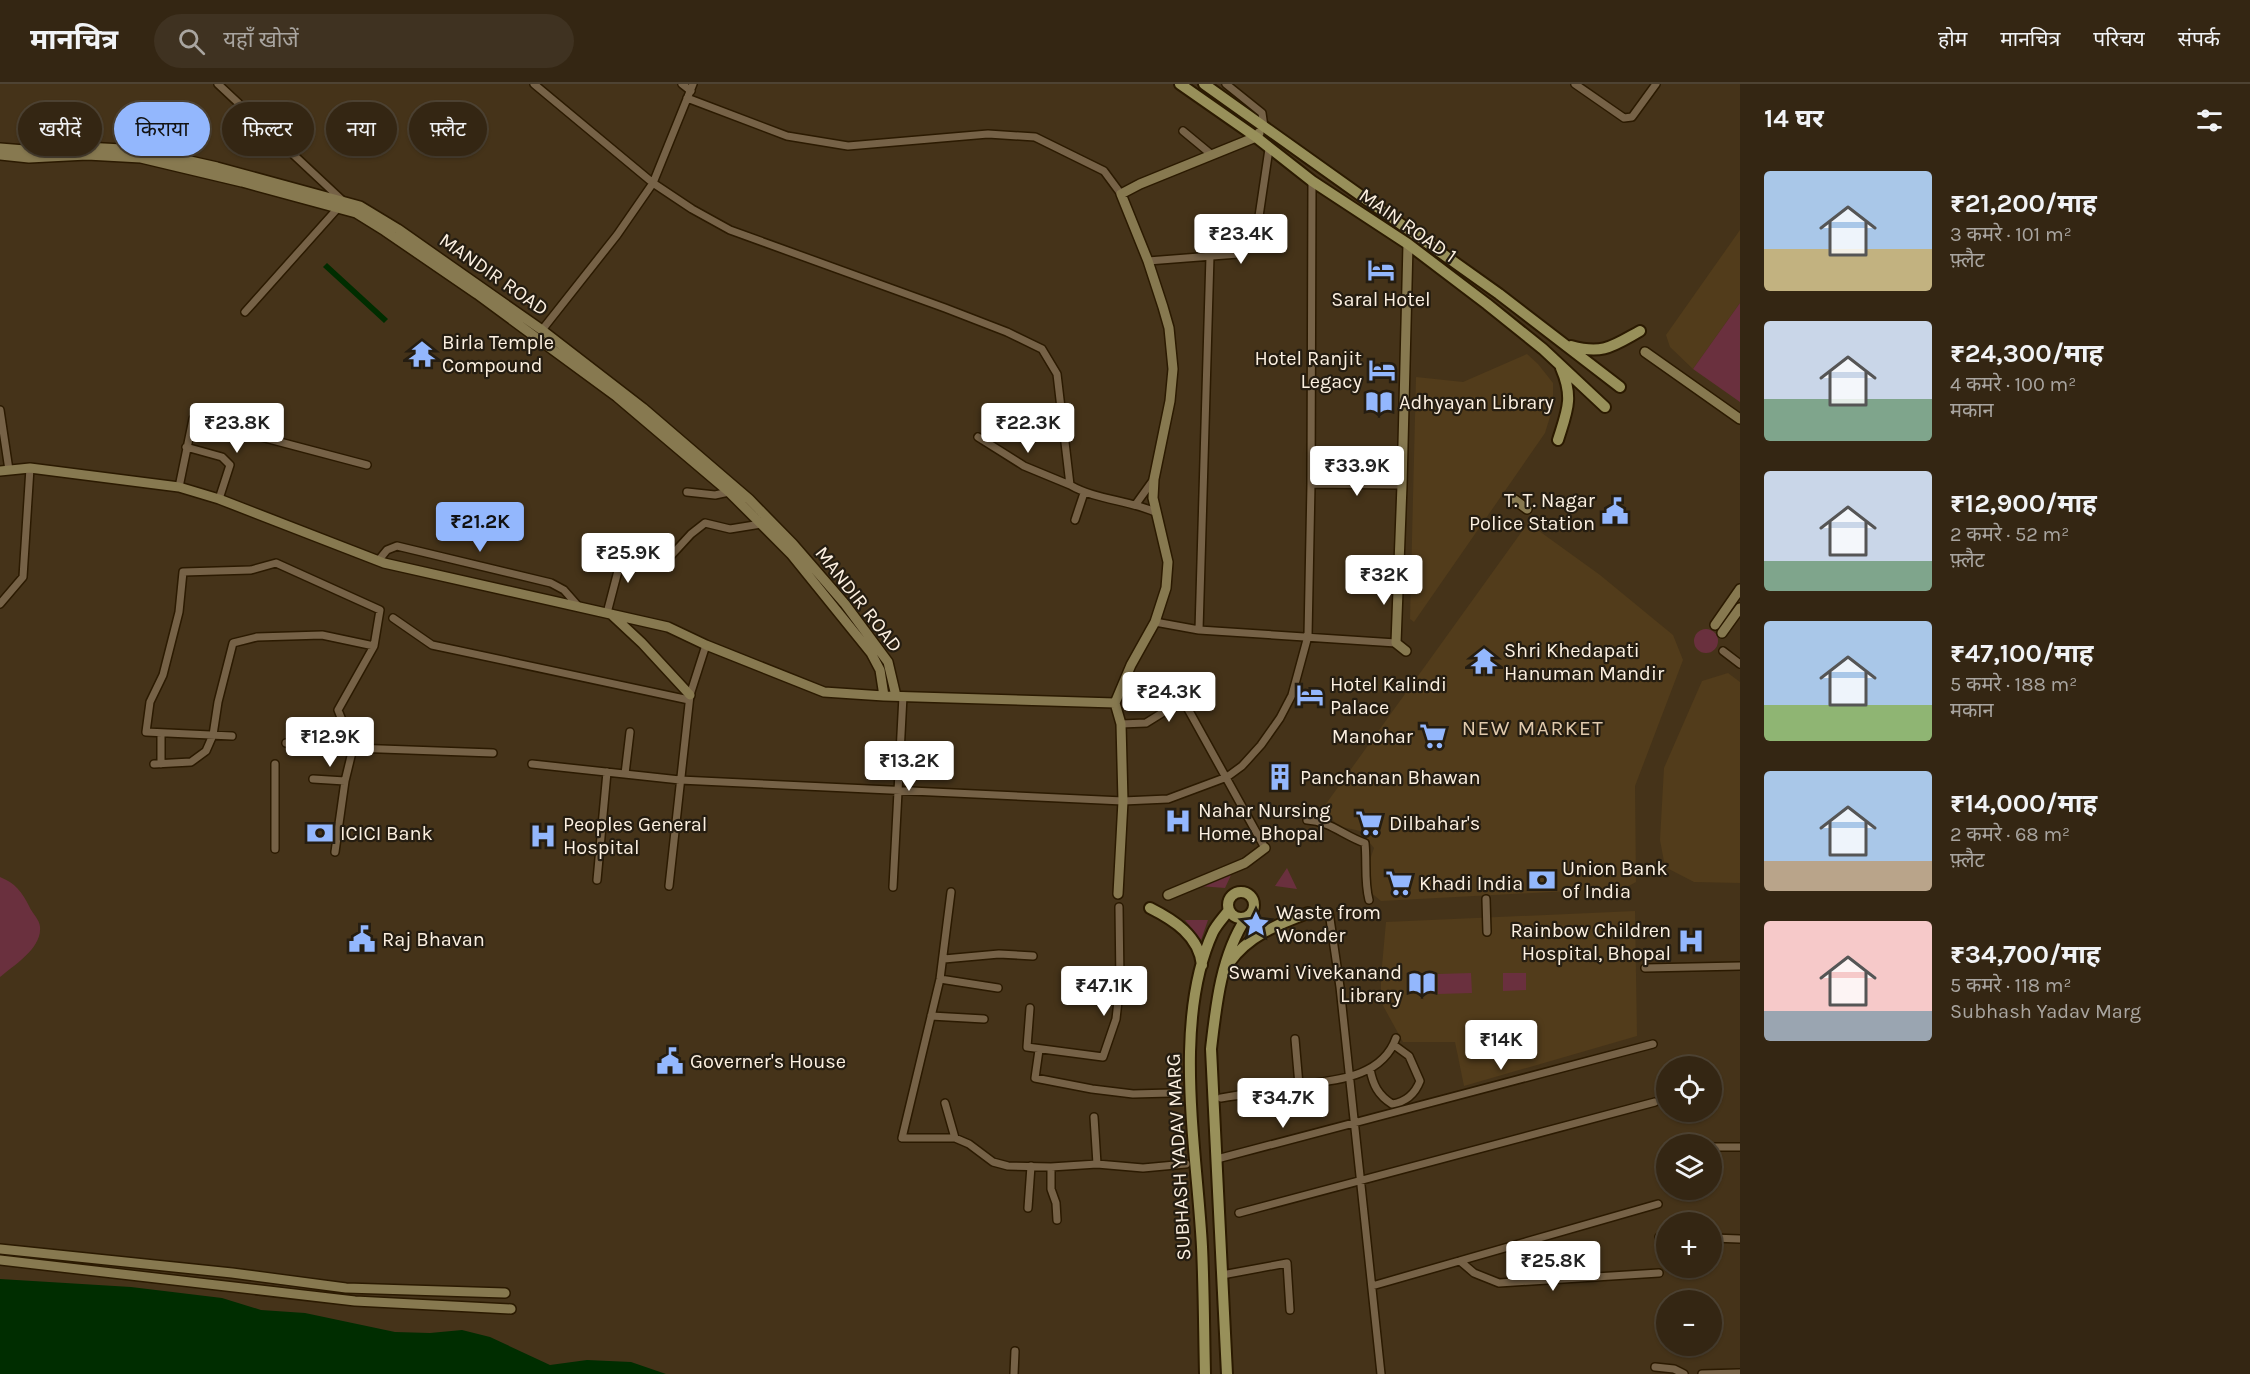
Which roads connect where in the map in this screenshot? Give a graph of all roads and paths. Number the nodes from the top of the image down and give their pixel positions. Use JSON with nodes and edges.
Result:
{"nodes":[{"id":1,"x":218,"y":84,"type":"edge"},
{"id":2,"x":534,"y":84,"type":"edge"},
{"id":3,"x":682,"y":84,"type":"edge"},
{"id":4,"x":1180,"y":84,"type":"edge"},
{"id":5,"x":1204,"y":84,"type":"edge"},
{"id":6,"x":1226,"y":84,"type":"edge"},
{"id":7,"x":1575,"y":84,"type":"edge"},
{"id":8,"x":1656,"y":84,"type":"edge"},
{"id":9,"x":690,"y":91,"type":"edge"},
{"id":10,"x":1264,"y":127,"type":"junction"},
{"id":11,"x":1183,"y":131,"type":"dead end"},
{"id":12,"x":1256,"y":137,"type":"junction"},
{"id":13,"x":0,"y":148,"type":"edge"},
{"id":14,"x":1269,"y":149,"type":"junction"},
{"id":15,"x":1212,"y":154,"type":"junction"},
{"id":16,"x":0,"y":155,"type":"edge"},
{"id":17,"x":1312,"y":181,"type":"junction"},
{"id":18,"x":653,"y":183,"type":"junction"},
{"id":19,"x":1121,"y":194,"type":"junction"},
{"id":20,"x":341,"y":205,"type":"junction"},
{"id":21,"x":1201,"y":222,"type":"dead end"},
{"id":22,"x":1258,"y":224,"type":"junction"},
{"id":23,"x":1408,"y":244,"type":"junction"},
{"id":24,"x":1210,"y":256,"type":"junction"},
{"id":25,"x":1148,"y":261,"type":"junction"},
{"id":26,"x":245,"y":312,"type":"dead end"},
{"id":27,"x":542,"y":330,"type":"junction"},
{"id":28,"x":1640,"y":331,"type":"dead end"},
{"id":29,"x":1568,"y":345,"type":"junction"},
{"id":30,"x":1645,"y":352,"type":"dead end"},
{"id":31,"x":1559,"y":363,"type":"junction"},
{"id":32,"x":1620,"y":387,"type":"dead end"},
{"id":33,"x":1605,"y":407,"type":"dead end"},
{"id":34,"x":0,"y":411,"type":"edge"},
{"id":35,"x":1740,"y":419,"type":"edge"},
{"id":36,"x":978,"y":437,"type":"dead end"},
{"id":37,"x":1558,"y":440,"type":"dead end"},
{"id":38,"x":186,"y":447,"type":"junction"},
{"id":39,"x":367,"y":465,"type":"dead end"},
{"id":40,"x":30,"y":468,"type":"junction"},
{"id":41,"x":5,"y":470,"type":"edge"},
{"id":42,"x":1154,"y":478,"type":"junction"},
{"id":43,"x":1311,"y":484,"type":"junction"},
{"id":44,"x":1070,"y":485,"type":"junction"},
{"id":45,"x":1402,"y":485,"type":"junction"},
{"id":46,"x":179,"y":487,"type":"junction"},
{"id":47,"x":687,"y":492,"type":"dead end"},
{"id":48,"x":729,"y":492,"type":"junction"},
{"id":49,"x":1084,"y":493,"type":"junction"},
{"id":50,"x":219,"y":499,"type":"junction"},
{"id":51,"x":1515,"y":500,"type":"dead end"},
{"id":52,"x":1136,"y":504,"type":"junction"},
{"id":53,"x":1527,"y":509,"type":"dead end"},
{"id":54,"x":1155,"y":512,"type":"junction"},
{"id":55,"x":1075,"y":520,"type":"dead end"},
{"id":56,"x":761,"y":525,"type":"junction"},
{"id":57,"x":624,"y":548,"type":"dead end"},
{"id":58,"x":668,"y":559,"type":"dead end"},
{"id":59,"x":378,"y":561,"type":"junction"},
{"id":60,"x":1740,"y":589,"type":"edge"},
{"id":61,"x":0,"y":604,"type":"edge"},
{"id":62,"x":579,"y":607,"type":"junction"},
{"id":63,"x":1740,"y":608,"type":"edge"},
{"id":64,"x":609,"y":613,"type":"junction"},
{"id":65,"x":393,"y":618,"type":"dead end"},
{"id":66,"x":1155,"y":622,"type":"junction"},
{"id":67,"x":1715,"y":625,"type":"dead end"},
{"id":68,"x":1199,"y":630,"type":"junction"},
{"id":69,"x":1722,"y":633,"type":"dead end"},
{"id":70,"x":1308,"y":636,"type":"junction"},
{"id":71,"x":1396,"y":643,"type":"junction"},
{"id":72,"x":374,"y":645,"type":"junction"},
{"id":73,"x":706,"y":645,"type":"junction"},
{"id":74,"x":1406,"y":651,"type":"dead end"},
{"id":75,"x":1723,"y":651,"type":"dead end"},
{"id":76,"x":1740,"y":663,"type":"edge"},
{"id":77,"x":1202,"y":684,"type":"dead end"},
{"id":78,"x":884,"y":696,"type":"junction"},
{"id":79,"x":900,"y":696,"type":"junction"},
{"id":80,"x":689,"y":697,"type":"junction"},
{"id":81,"x":1183,"y":700,"type":"junction"},
{"id":82,"x":1115,"y":703,"type":"junction"},
{"id":83,"x":1121,"y":724,"type":"junction"},
{"id":84,"x":630,"y":732,"type":"dead end"},
{"id":85,"x":161,"y":733,"type":"junction"},
{"id":86,"x":213,"y":735,"type":"junction"},
{"id":87,"x":232,"y":736,"type":"dead end"},
{"id":88,"x":286,"y":743,"type":"dead end"},
{"id":89,"x":352,"y":748,"type":"junction"},
{"id":90,"x":494,"y":753,"type":"dead end"},
{"id":91,"x":275,"y":764,"type":"dead end"},
{"id":92,"x":532,"y":764,"type":"dead end"},
{"id":93,"x":607,"y":772,"type":"junction"},
{"id":94,"x":625,"y":774,"type":"junction"},
{"id":95,"x":1227,"y":777,"type":"junction"},
{"id":96,"x":313,"y":779,"type":"dead end"},
{"id":97,"x":680,"y":780,"type":"junction"},
{"id":98,"x":345,"y":781,"type":"junction"},
{"id":99,"x":897,"y":792,"type":"junction"},
{"id":100,"x":1122,"y":801,"type":"junction"},
{"id":101,"x":1307,"y":820,"type":"dead end"},
{"id":102,"x":1265,"y":848,"type":"joint"},
{"id":103,"x":275,"y":849,"type":"dead end"},
{"id":104,"x":335,"y":852,"type":"dead end"},
{"id":105,"x":597,"y":880,"type":"dead end"},
{"id":106,"x":669,"y":886,"type":"dead end"},
{"id":107,"x":893,"y":887,"type":"dead end"},
{"id":108,"x":951,"y":892,"type":"dead end"},
{"id":109,"x":1118,"y":894,"type":"dead end"},
{"id":110,"x":1168,"y":895,"type":"dead end"},
{"id":111,"x":1486,"y":899,"type":"dead end"},
{"id":112,"x":1369,"y":900,"type":"dead end"},
{"id":113,"x":1119,"y":907,"type":"dead end"},
{"id":114,"x":1150,"y":908,"type":"dead end"},
{"id":115,"x":1229,"y":910,"type":"junction"},
{"id":116,"x":1329,"y":912,"type":"dead end"},
{"id":117,"x":1308,"y":913,"type":"dead end"},
{"id":118,"x":1246,"y":918,"type":"junction"},
{"id":119,"x":1487,"y":932,"type":"dead end"},
{"id":120,"x":1033,"y":956,"type":"dead end"},
{"id":121,"x":944,"y":959,"type":"junction"},
{"id":122,"x":1202,"y":965,"type":"junction"},
{"id":123,"x":1740,"y":966,"type":"edge"},
{"id":124,"x":1646,"y":968,"type":"dead end"},
{"id":125,"x":1224,"y":971,"type":"junction"},
{"id":126,"x":940,"y":979,"type":"junction"},
{"id":127,"x":998,"y":988,"type":"dead end"},
{"id":128,"x":1030,"y":1008,"type":"dead end"},
{"id":129,"x":931,"y":1016,"type":"junction"},
{"id":130,"x":984,"y":1019,"type":"dead end"},
{"id":131,"x":1295,"y":1039,"type":"dead end"},
{"id":132,"x":1653,"y":1044,"type":"dead end"},
{"id":133,"x":1039,"y":1050,"type":"junction"},
{"id":134,"x":1370,"y":1069,"type":"junction"},
{"id":135,"x":1349,"y":1077,"type":"junction"},
{"id":136,"x":1299,"y":1085,"type":"junction"},
{"id":137,"x":1170,"y":1093,"type":"dead end"},
{"id":138,"x":1221,"y":1098,"type":"dead end"},
{"id":139,"x":1655,"y":1102,"type":"dead end"},
{"id":140,"x":945,"y":1103,"type":"dead end"},
{"id":141,"x":1094,"y":1117,"type":"dead end"},
{"id":142,"x":1355,"y":1123,"type":"junction"},
{"id":143,"x":955,"y":1138,"type":"junction"},
{"id":144,"x":1740,"y":1147,"type":"edge"},
{"id":145,"x":1722,"y":1148,"type":"edge"},
{"id":146,"x":1217,"y":1159,"type":"junction"},
{"id":147,"x":1097,"y":1164,"type":"junction"},
{"id":148,"x":1186,"y":1164,"type":"dead end"},
{"id":149,"x":1031,"y":1166,"type":"junction"},
{"id":150,"x":1051,"y":1167,"type":"junction"},
{"id":151,"x":1361,"y":1180,"type":"junction"},
{"id":152,"x":1658,"y":1204,"type":"dead end"},
{"id":153,"x":1028,"y":1208,"type":"dead end"},
{"id":154,"x":1239,"y":1213,"type":"dead end"},
{"id":155,"x":1057,"y":1220,"type":"dead end"},
{"id":156,"x":1722,"y":1238,"type":"edge"},
{"id":157,"x":1740,"y":1239,"type":"edge"},
{"id":158,"x":0,"y":1249,"type":"edge"},
{"id":159,"x":0,"y":1260,"type":"edge"},
{"id":160,"x":1460,"y":1260,"type":"junction"},
{"id":161,"x":1656,"y":1273,"type":"edge"},
{"id":162,"x":1222,"y":1275,"type":"junction"},
{"id":163,"x":1372,"y":1286,"type":"junction"},
{"id":164,"x":505,"y":1293,"type":"dead end"},
{"id":165,"x":511,"y":1309,"type":"dead end"},
{"id":166,"x":1290,"y":1310,"type":"dead end"},
{"id":167,"x":1016,"y":1351,"type":"dead end"},
{"id":168,"x":1655,"y":1367,"type":"dead end"},
{"id":169,"x":1740,"y":1373,"type":"edge"},
{"id":170,"x":1014,"y":1374,"type":"edge"},
{"id":171,"x":1205,"y":1374,"type":"edge"},
{"id":172,"x":1227,"y":1374,"type":"edge"},
{"id":173,"x":1381,"y":1374,"type":"edge"},
{"id":174,"x":1684,"y":1374,"type":"edge"},
{"id":175,"x":1702,"y":1374,"type":"edge"}],
"edges":[{"from":1,"to":20,"type":"street"},
{"from":2,"to":18,"type":"street"},
{"from":3,"to":9,"type":"street"},
{"from":4,"to":12,"type":"main road","name":"MAIN ROAD 1"},
{"from":5,"to":10,"type":"main road","name":"MAIN ROAD 1"},
{"from":6,"to":10,"type":"street"},
{"from":7,"to":8,"type":"street"},
{"from":9,"to":18,"type":"street"},
{"from":9,"to":19,"type":"street"},
{"from":10,"to":12,"type":"street"},
{"from":10,"to":29,"type":"main road","name":"MAIN ROAD 1"},
{"from":11,"to":15,"type":"street"},
{"from":12,"to":14,"type":"main road","name":"MAIN ROAD 1"},
{"from":12,"to":15,"type":"street"},
{"from":13,"to":20,"type":"street","name":"MANDIR ROAD"},
{"from":14,"to":17,"type":"main road","name":"MAIN ROAD 1"},
{"from":14,"to":22,"type":"street"},
{"from":15,"to":19,"type":"street"},
{"from":16,"to":20,"type":"street","name":"MANDIR ROAD"},
{"from":17,"to":23,"type":"main road","name":"MAIN ROAD 1"},
{"from":17,"to":43,"type":"street"},
{"from":18,"to":27,"type":"street"},
{"from":18,"to":44,"type":"street"},
{"from":19,"to":25,"type":"street"},
{"from":20,"to":26,"type":"street"},
{"from":20,"to":27,"type":"street","name":"MANDIR ROAD"},
{"from":20,"to":48,"type":"street","name":"MANDIR ROAD"},
{"from":21,"to":22,"type":"street"},
{"from":22,"to":24,"type":"street"},
{"from":23,"to":31,"type":"main road","name":"MAIN ROAD 1"},
{"from":23,"to":45,"type":"street"},
{"from":24,"to":25,"type":"street"},
{"from":24,"to":68,"type":"street"},
{"from":25,"to":42,"type":"street"},
{"from":27,"to":79,"type":"street","name":"MANDIR ROAD"},
{"from":28,"to":29,"type":"main road"},
{"from":29,"to":32,"type":"main road","name":"MAIN ROAD 1"},
{"from":30,"to":35,"type":"street"},
{"from":31,"to":33,"type":"main road","name":"MAIN ROAD 1"},
{"from":31,"to":37,"type":"main road"},
{"from":34,"to":41,"type":"street"},
{"from":36,"to":44,"type":"street"},
{"from":38,"to":39,"type":"street"},
{"from":38,"to":46,"type":"street"},
{"from":38,"to":50,"type":"street"},
{"from":40,"to":41,"type":"street"},
{"from":40,"to":46,"type":"street"},
{"from":40,"to":61,"type":"street"},
{"from":42,"to":52,"type":"street"},
{"from":42,"to":54,"type":"street"},
{"from":43,"to":45,"type":"street"},
{"from":43,"to":70,"type":"street"},
{"from":44,"to":49,"type":"street"},
{"from":45,"to":71,"type":"street"},
{"from":46,"to":50,"type":"street"},
{"from":47,"to":48,"type":"street"},
{"from":48,"to":56,"type":"street","name":"MANDIR ROAD"},
{"from":49,"to":52,"type":"street"},
{"from":49,"to":55,"type":"street"},
{"from":50,"to":59,"type":"street"},
{"from":51,"to":53,"type":"street"},
{"from":52,"to":54,"type":"street"},
{"from":54,"to":66,"type":"street"},
{"from":56,"to":58,"type":"street"},
{"from":56,"to":78,"type":"street","name":"MANDIR ROAD"},
{"from":57,"to":64,"type":"street"},
{"from":59,"to":62,"type":"street"},
{"from":59,"to":62,"type":"street"},
{"from":60,"to":67,"type":"street"},
{"from":62,"to":64,"type":"street"},
{"from":63,"to":69,"type":"street"},
{"from":64,"to":73,"type":"street"},
{"from":64,"to":80,"type":"street"},
{"from":65,"to":80,"type":"street"},
{"from":66,"to":68,"type":"street"},
{"from":66,"to":82,"type":"street"},
{"from":68,"to":70,"type":"street"},
{"from":70,"to":71,"type":"street"},
{"from":70,"to":95,"type":"street"},
{"from":71,"to":74,"type":"street"},
{"from":72,"to":85,"type":"street"},
{"from":72,"to":86,"type":"street"},
{"from":72,"to":89,"type":"street"},
{"from":73,"to":78,"type":"street"},
{"from":73,"to":80,"type":"street"},
{"from":75,"to":76,"type":"street"},
{"from":77,"to":81,"type":"street"},
{"from":78,"to":79,"type":"street"},
{"from":79,"to":82,"type":"street"},
{"from":79,"to":99,"type":"street"},
{"from":80,"to":97,"type":"street"},
{"from":81,"to":83,"type":"street"},
{"from":81,"to":95,"type":"street"},
{"from":82,"to":83,"type":"street"},
{"from":83,"to":100,"type":"street"},
{"from":84,"to":94,"type":"street"},
{"from":85,"to":86,"type":"street"},
{"from":85,"to":86,"type":"street"},
{"from":86,"to":87,"type":"street"},
{"from":88,"to":89,"type":"street"},
{"from":89,"to":90,"type":"street"},
{"from":89,"to":98,"type":"street"},
{"from":91,"to":103,"type":"street"},
{"from":92,"to":93,"type":"street"},
{"from":93,"to":94,"type":"street"},
{"from":93,"to":105,"type":"street"},
{"from":94,"to":97,"type":"street"},
{"from":95,"to":100,"type":"street"},
{"from":95,"to":102,"type":"street"},
{"from":96,"to":98,"type":"street"},
{"from":97,"to":99,"type":"street"},
{"from":97,"to":106,"type":"street"},
{"from":98,"to":104,"type":"street"},
{"from":99,"to":100,"type":"street"},
{"from":99,"to":107,"type":"street"},
{"from":100,"to":109,"type":"street"},
{"from":101,"to":112,"type":"street"},
{"from":102,"to":110,"type":"street"},
{"from":108,"to":121,"type":"street"},
{"from":111,"to":119,"type":"street"},
{"from":113,"to":133,"type":"street"},
{"from":114,"to":122,"type":"main road"},
{"from":115,"to":118,"type":"main road"},
{"from":115,"to":118,"type":"main road"},
{"from":115,"to":122,"type":"main road","name":"SUBHASH YADAV MARG"},
{"from":116,"to":135,"type":"street"},
{"from":117,"to":125,"type":"main road"},
{"from":118,"to":125,"type":"main road","name":"SUBHASH YADAV MARG"},
{"from":120,"to":121,"type":"street"},
{"from":121,"to":126,"type":"street"},
{"from":122,"to":171,"type":"main road","name":"SUBHASH YADAV MARG"},
{"from":123,"to":124,"type":"street"},
{"from":125,"to":146,"type":"main road","name":"SUBHASH YADAV MARG"},
{"from":126,"to":127,"type":"street"},
{"from":126,"to":129,"type":"street"},
{"from":128,"to":133,"type":"street"},
{"from":129,"to":130,"type":"street"},
{"from":129,"to":143,"type":"street"},
{"from":131,"to":136,"type":"street"},
{"from":132,"to":142,"type":"street"},
{"from":133,"to":137,"type":"street"},
{"from":134,"to":134,"type":"street"},
{"from":134,"to":135,"type":"street"},
{"from":135,"to":136,"type":"street"},
{"from":135,"to":142,"type":"street"},
{"from":136,"to":138,"type":"street"},
{"from":139,"to":151,"type":"street"},
{"from":140,"to":143,"type":"street"},
{"from":141,"to":147,"type":"street"},
{"from":142,"to":146,"type":"street"},
{"from":142,"to":151,"type":"street"},
{"from":143,"to":149,"type":"street"},
{"from":144,"to":145,"type":"street"},
{"from":146,"to":162,"type":"main road","name":"SUBHASH YADAV MARG"},
{"from":147,"to":148,"type":"street"},
{"from":147,"to":150,"type":"street"},
{"from":149,"to":150,"type":"street"},
{"from":149,"to":153,"type":"street"},
{"from":150,"to":155,"type":"street"},
{"from":151,"to":154,"type":"street"},
{"from":151,"to":163,"type":"street"},
{"from":152,"to":160,"type":"street"},
{"from":156,"to":157,"type":"street"},
{"from":158,"to":164,"type":"street"},
{"from":159,"to":165,"type":"street"},
{"from":160,"to":161,"type":"street"},
{"from":160,"to":163,"type":"street"},
{"from":162,"to":166,"type":"street"},
{"from":162,"to":172,"type":"main road","name":"SUBHASH YADAV MARG"},
{"from":163,"to":173,"type":"street"},
{"from":167,"to":170,"type":"street"},
{"from":168,"to":174,"type":"street"},
{"from":169,"to":175,"type":"street"}]}
